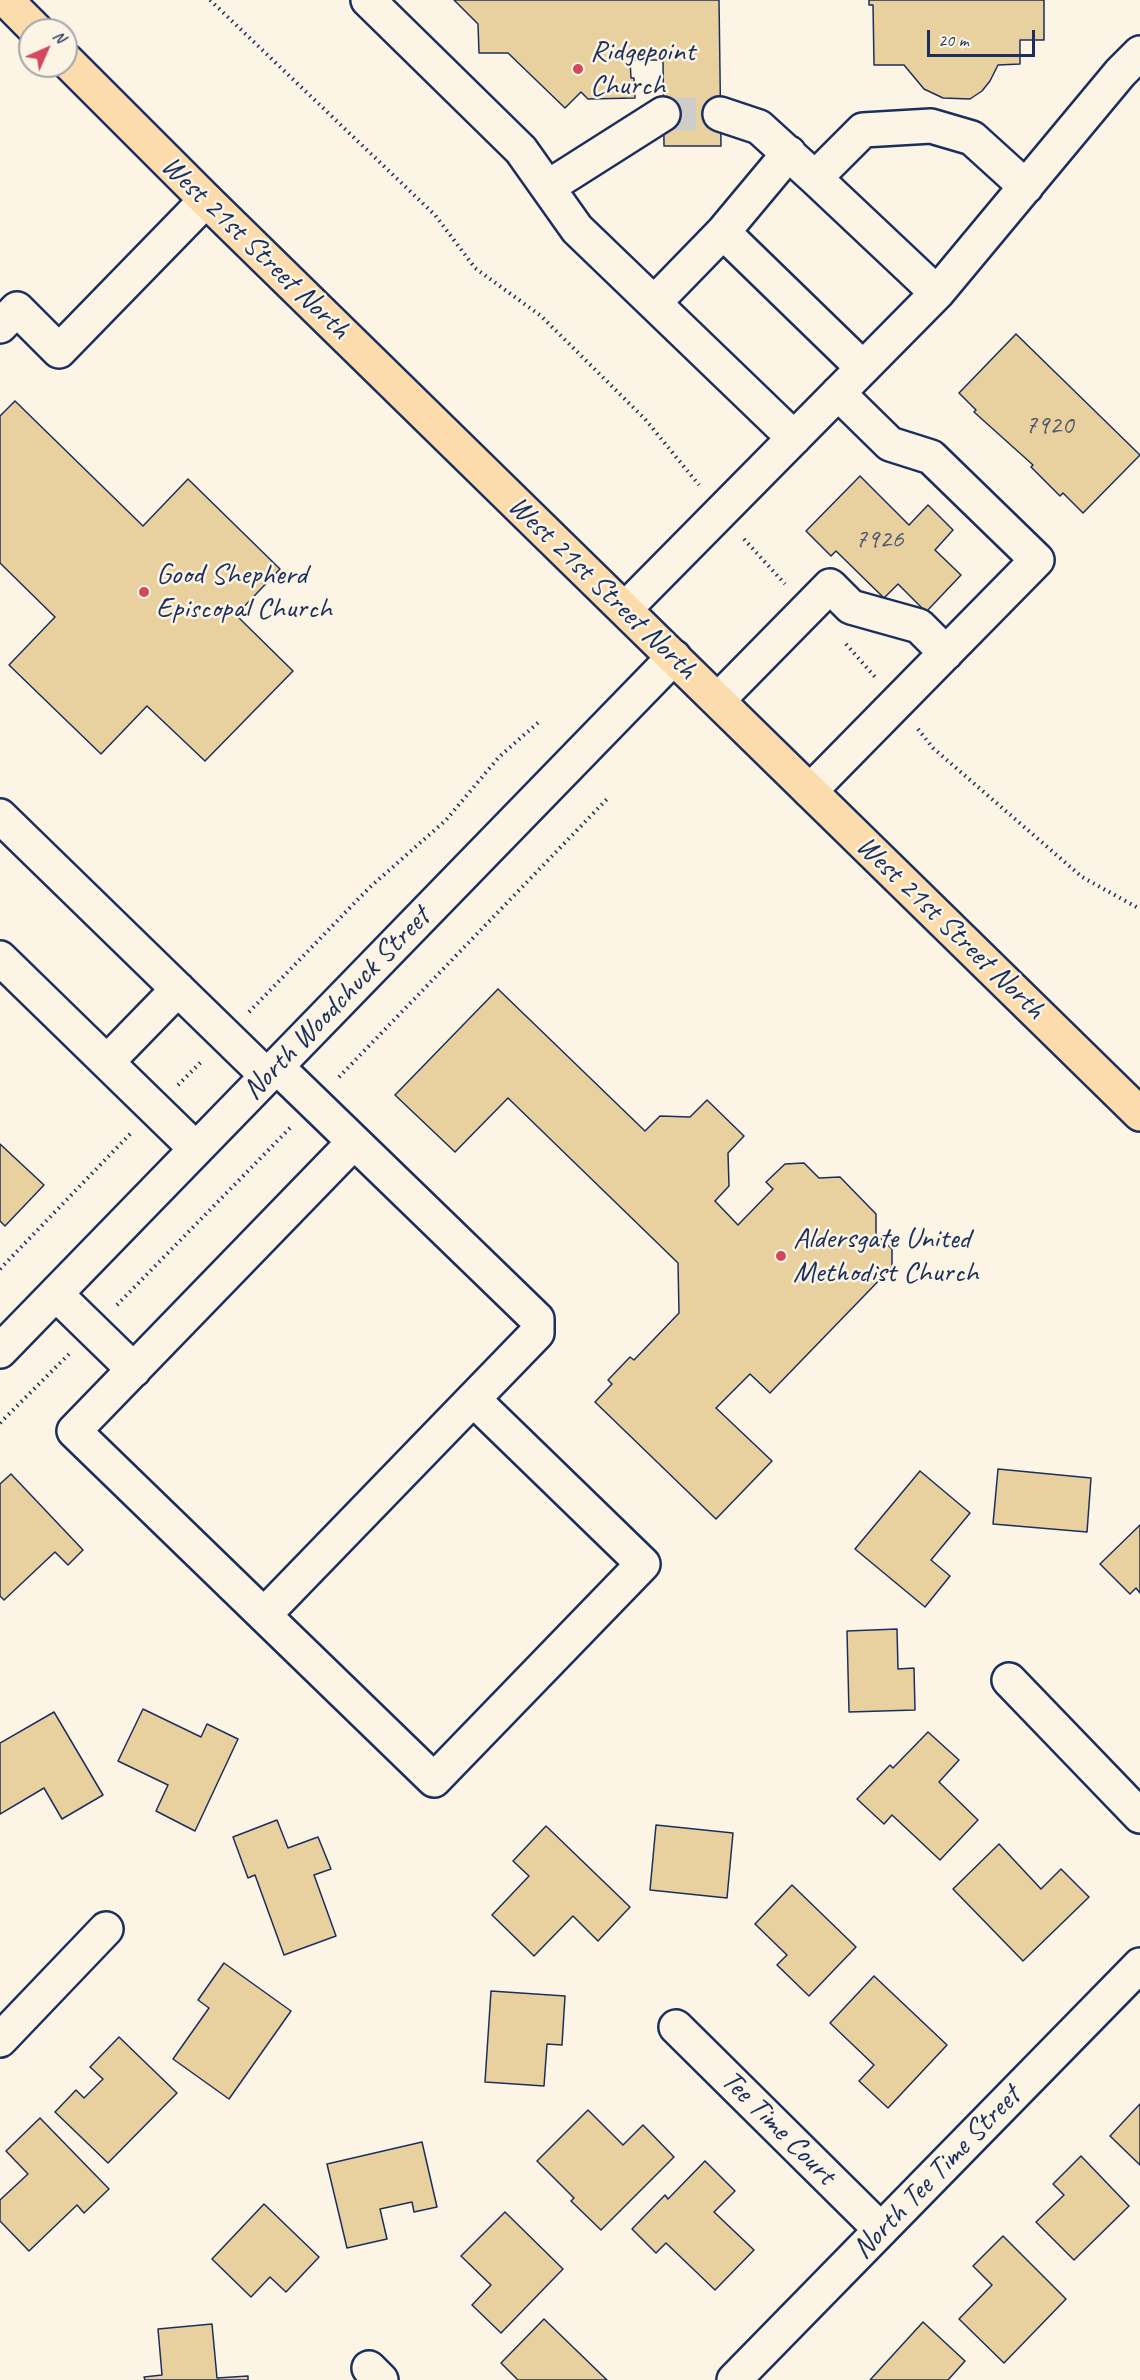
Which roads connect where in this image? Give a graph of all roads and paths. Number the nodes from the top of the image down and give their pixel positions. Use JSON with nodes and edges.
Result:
{"nodes":[{"id":1,"x":6,"y":0,"type":"edge"},
{"id":2,"x":210,"y":0,"type":"edge"},
{"id":3,"x":369,"y":0,"type":"edge"},
{"id":4,"x":24,"y":18,"type":"edge"},
{"id":5,"x":1140,"y":53,"type":"edge"},
{"id":6,"x":78,"y":72,"type":"edge"},
{"id":7,"x":663,"y":114,"type":"tunnel mouth"},
{"id":8,"x":720,"y":114,"type":"tunnel mouth"},
{"id":9,"x":789,"y":153,"type":"junction"},
{"id":10,"x":815,"y":178,"type":"junction"},
{"id":11,"x":548,"y":187,"type":"junction"},
{"id":12,"x":1026,"y":187,"type":"junction"},
{"id":13,"x":206,"y":200,"type":"junction"},
{"id":14,"x":723,"y":232,"type":"junction"},
{"id":15,"x":937,"y":293,"type":"junction"},
{"id":16,"x":654,"y":303,"type":"junction"},
{"id":17,"x":0,"y":326,"type":"edge"},
{"id":18,"x":863,"y":368,"type":"junction"},
{"id":19,"x":838,"y":393,"type":"junction"},
{"id":20,"x":794,"y":438,"type":"junction"},
{"id":21,"x":722,"y":512,"type":"junction"},
{"id":22,"x":809,"y":607,"type":"junction"},
{"id":23,"x":625,"y":609,"type":"junction"},
{"id":24,"x":946,"y":653,"type":"junction"},
{"id":25,"x":674,"y":657,"type":"junction"},
{"id":26,"x":718,"y":700,"type":"junction"},
{"id":27,"x":896,"y":703,"type":"junction"},
{"id":28,"x":541,"y":720,"type":"dead end"},
{"id":29,"x":810,"y":791,"type":"junction"},
{"id":30,"x":0,"y":816,"type":"edge"},
{"id":31,"x":1140,"y":909,"type":"edge"},
{"id":32,"x":0,"y":958,"type":"edge"},
{"id":33,"x":178,"y":989,"type":"junction"},
{"id":34,"x":226,"y":1036,"type":"junction"},
{"id":35,"x":107,"y":1062,"type":"junction"},
{"id":36,"x":272,"y":1071,"type":"junction"},
{"id":37,"x":155,"y":1108,"type":"junction"},
{"id":38,"x":1140,"y":1114,"type":"edge"},
{"id":39,"x":354,"y":1142,"type":"junction"},
{"id":40,"x":196,"y":1149,"type":"junction"},
{"id":41,"x":0,"y":1269,"type":"edge"},
{"id":42,"x":56,"y":1294,"type":"junction"},
{"id":43,"x":0,"y":1351,"type":"edge"},
{"id":44,"x":134,"y":1370,"type":"junction"},
{"id":45,"x":473,"y":1399,"type":"junction"},
{"id":46,"x":264,"y":1615,"type":"junction"},
{"id":47,"x":1009,"y":1680,"type":"dead end"},
{"id":48,"x":1140,"y":1816,"type":"edge"},
{"id":49,"x":106,"y":1929,"type":"dead end"},
{"id":50,"x":1140,"y":1965,"type":"edge"},
{"id":51,"x":675,"y":2027,"type":"dead end"},
{"id":52,"x":0,"y":2040,"type":"edge"},
{"id":53,"x":881,"y":2230,"type":"junction"},
{"id":54,"x":734,"y":2380,"type":"edge"}],
"edges":[{"from":1,"to":4,"type":"main road"},
{"from":2,"to":21,"type":"path"},
{"from":3,"to":11,"type":"street"},
{"from":5,"to":12,"type":"street"},
{"from":6,"to":13,"type":"main road","name":"West 21st Street North"},
{"from":7,"to":11,"type":"street"},
{"from":8,"to":9,"type":"street"},
{"from":9,"to":10,"type":"street"},
{"from":9,"to":14,"type":"street"},
{"from":10,"to":12,"type":"street"},
{"from":10,"to":15,"type":"street"},
{"from":11,"to":16,"type":"street"},
{"from":12,"to":15,"type":"street"},
{"from":13,"to":17,"type":"street"},
{"from":13,"to":23,"type":"main road","name":"West 21st Street North"},
{"from":14,"to":16,"type":"street"},
{"from":14,"to":18,"type":"street"},
{"from":15,"to":18,"type":"street"},
{"from":16,"to":20,"type":"street"},
{"from":18,"to":19,"type":"street"},
{"from":19,"to":20,"type":"street"},
{"from":19,"to":24,"type":"street"},
{"from":20,"to":21,"type":"street"},
{"from":21,"to":22,"type":"path"},
{"from":21,"to":23,"type":"street"},
{"from":22,"to":24,"type":"street"},
{"from":22,"to":26,"type":"street"},
{"from":22,"to":27,"type":"path"},
{"from":23,"to":25,"type":"main road","name":"West 21st Street North"},
{"from":24,"to":27,"type":"street"},
{"from":25,"to":26,"type":"main road","name":"West 21st Street North"},
{"from":25,"to":36,"type":"street","name":"North Woodchuck Street"},
{"from":26,"to":29,"type":"main road","name":"West 21st Street North"},
{"from":27,"to":29,"type":"street"},
{"from":27,"to":31,"type":"path"},
{"from":28,"to":34,"type":"path"},
{"from":29,"to":38,"type":"main road","name":"West 21st Street North"},
{"from":30,"to":33,"type":"street"},
{"from":32,"to":35,"type":"street"},
{"from":33,"to":34,"type":"street"},
{"from":33,"to":35,"type":"street"},
{"from":34,"to":36,"type":"street"},
{"from":34,"to":37,"type":"path"},
{"from":35,"to":37,"type":"street"},
{"from":36,"to":39,"type":"street"},
{"from":36,"to":40,"type":"street","name":"North Woodchuck Street"},
{"from":37,"to":40,"type":"street"},
{"from":37,"to":41,"type":"path"},
{"from":39,"to":44,"type":"street"},
{"from":39,"to":45,"type":"street"},
{"from":40,"to":42,"type":"street","name":"North Woodchuck Street"},
{"from":42,"to":43,"type":"street","name":"North Woodchuck Street"},
{"from":42,"to":44,"type":"street"},
{"from":44,"to":46,"type":"street"},
{"from":45,"to":46,"type":"street"},
{"from":45,"to":46,"type":"street"},
{"from":47,"to":48,"type":"street"},
{"from":49,"to":52,"type":"street"},
{"from":50,"to":53,"type":"street","name":"North Tee Time Street"},
{"from":51,"to":53,"type":"street","name":"Tee Time Court"},
{"from":53,"to":54,"type":"street","name":"North Tee Time Street"}]}
